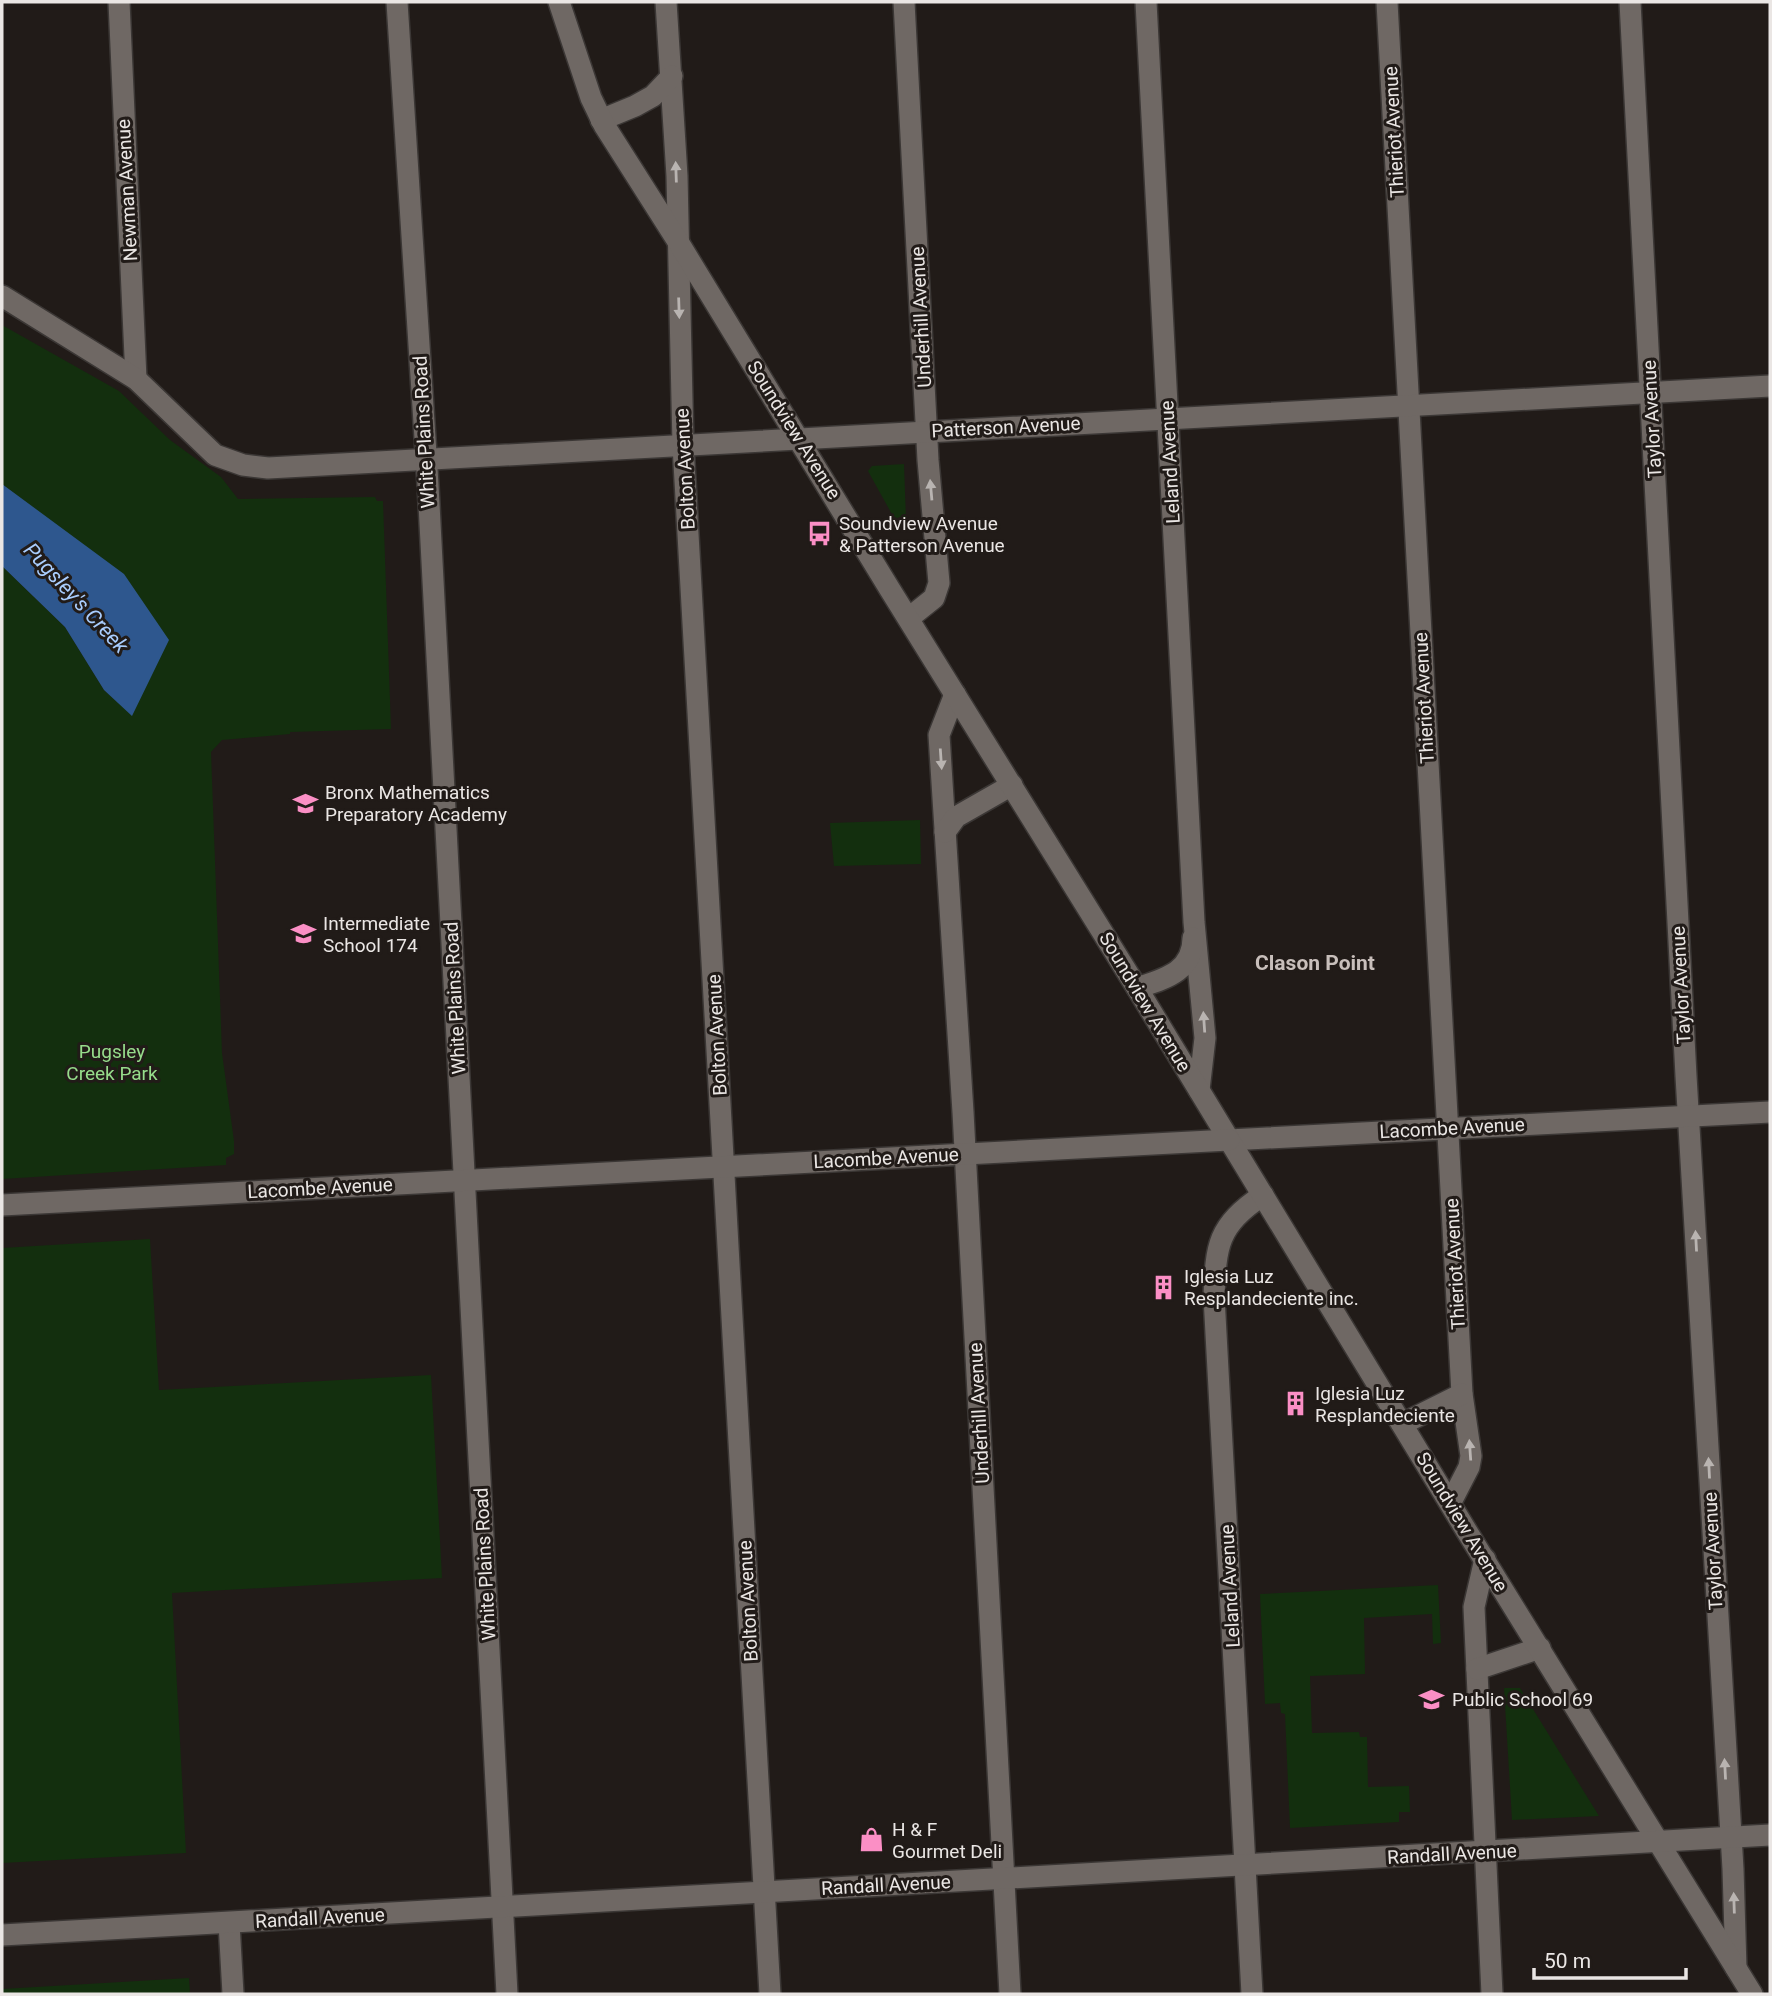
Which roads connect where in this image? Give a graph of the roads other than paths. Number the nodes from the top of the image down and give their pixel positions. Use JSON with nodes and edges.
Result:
{"nodes":[{"id":1,"x":119,"y":2,"type":"edge"},
{"id":2,"x":397,"y":2,"type":"edge"},
{"id":3,"x":559,"y":2,"type":"edge"},
{"id":4,"x":666,"y":2,"type":"edge"},
{"id":5,"x":904,"y":2,"type":"edge"},
{"id":6,"x":1146,"y":2,"type":"edge"},
{"id":7,"x":1387,"y":2,"type":"edge"},
{"id":8,"x":1630,"y":2,"type":"edge"},
{"id":9,"x":672,"y":76,"type":"junction"},
{"id":10,"x":601,"y":120,"type":"junction"},
{"id":11,"x":677,"y":240,"type":"junction"},
{"id":12,"x":2,"y":296,"type":"edge"},
{"id":13,"x":136,"y":379,"type":"junction"},
{"id":14,"x":1770,"y":386,"type":"edge"},
{"id":15,"x":1650,"y":393,"type":"junction"},
{"id":16,"x":1409,"y":406,"type":"junction"},
{"id":17,"x":1167,"y":418,"type":"junction"},
{"id":18,"x":927,"y":431,"type":"junction"},
{"id":19,"x":799,"y":438,"type":"junction"},
{"id":20,"x":683,"y":445,"type":"junction"},
{"id":21,"x":426,"y":458,"type":"junction"},
{"id":22,"x":909,"y":618,"type":"junction"},
{"id":23,"x":955,"y":694,"type":"junction"},
{"id":24,"x":1012,"y":785,"type":"junction"},
{"id":25,"x":945,"y":832,"type":"junction"},
{"id":26,"x":1194,"y":922,"type":"junction"},
{"id":27,"x":1138,"y":988,"type":"junction"},
{"id":28,"x":1199,"y":1090,"type":"junction"},
{"id":29,"x":1770,"y":1112,"type":"edge"},
{"id":30,"x":1689,"y":1115,"type":"junction"},
{"id":31,"x":1447,"y":1128,"type":"junction"},
{"id":32,"x":1229,"y":1140,"type":"junction"},
{"id":33,"x":965,"y":1154,"type":"junction"},
{"id":34,"x":724,"y":1167,"type":"junction"},
{"id":35,"x":465,"y":1180,"type":"junction"},
{"id":36,"x":1262,"y":1195,"type":"junction"},
{"id":37,"x":2,"y":1205,"type":"edge"},
{"id":38,"x":1462,"y":1394,"type":"junction"},
{"id":39,"x":1402,"y":1424,"type":"junction"},
{"id":40,"x":1451,"y":1502,"type":"junction"},
{"id":41,"x":1485,"y":1559,"type":"junction"},
{"id":42,"x":1540,"y":1648,"type":"junction"},
{"id":43,"x":1476,"y":1669,"type":"junction"},
{"id":44,"x":1770,"y":1835,"type":"edge"},
{"id":45,"x":1731,"y":1837,"type":"junction"},
{"id":46,"x":1660,"y":1842,"type":"junction"},
{"id":47,"x":1485,"y":1852,"type":"junction"},
{"id":48,"x":1244,"y":1866,"type":"junction"},
{"id":49,"x":1004,"y":1879,"type":"junction"},
{"id":50,"x":763,"y":1893,"type":"junction"},
{"id":51,"x":502,"y":1907,"type":"junction"},
{"id":52,"x":229,"y":1923,"type":"junction"},
{"id":53,"x":2,"y":1936,"type":"edge"},
{"id":54,"x":1736,"y":1968,"type":"junction"},
{"id":55,"x":233,"y":1994,"type":"edge"},
{"id":56,"x":507,"y":1994,"type":"edge"},
{"id":57,"x":770,"y":1994,"type":"edge"},
{"id":58,"x":1010,"y":1994,"type":"edge"},
{"id":59,"x":1252,"y":1994,"type":"edge"},
{"id":60,"x":1492,"y":1994,"type":"edge"},
{"id":61,"x":1752,"y":1994,"type":"edge"}],
"edges":[{"from":1,"to":13,"type":"street","name":"Newman Avenue"},
{"from":2,"to":21,"type":"street","name":"White Plains Road"},
{"from":3,"to":10,"type":"street","name":"Soundview Avenue"},
{"from":4,"to":9,"type":"street","name":"Bolton Avenue"},
{"from":5,"to":18,"type":"street","name":"Underhill Avenue"},
{"from":6,"to":17,"type":"street","name":"Leland Avenue"},
{"from":7,"to":16,"type":"street","name":"Thieriot Avenue"},
{"from":8,"to":15,"type":"street","name":"Taylor Avenue"},
{"from":9,"to":10,"type":"street"},
{"from":11,"to":9,"type":"street","name":"Bolton Avenue","one_way":true},
{"from":10,"to":11,"type":"street","name":"Soundview Avenue"},
{"from":11,"to":19,"type":"street","name":"Soundview Avenue"},
{"from":11,"to":20,"type":"street","name":"Bolton Avenue","one_way":true},
{"from":12,"to":13,"type":"street","name":"Patterson Avenue"},
{"from":13,"to":21,"type":"street","name":"Patterson Avenue"},
{"from":14,"to":15,"type":"street","name":"Patterson Avenue"},
{"from":15,"to":16,"type":"street","name":"Patterson Avenue"},
{"from":15,"to":30,"type":"street","name":"Taylor Avenue"},
{"from":16,"to":17,"type":"street","name":"Patterson Avenue"},
{"from":16,"to":31,"type":"street","name":"Thieriot Avenue"},
{"from":17,"to":18,"type":"street","name":"Patterson Avenue"},
{"from":17,"to":26,"type":"street","name":"Leland Avenue"},
{"from":18,"to":19,"type":"street","name":"Patterson Avenue"},
{"from":22,"to":18,"type":"street","name":"Underhill Avenue","one_way":true},
{"from":19,"to":20,"type":"street","name":"Patterson Avenue"},
{"from":19,"to":22,"type":"street","name":"Soundview Avenue"},
{"from":20,"to":21,"type":"street","name":"Patterson Avenue"},
{"from":20,"to":34,"type":"street","name":"Bolton Avenue"},
{"from":21,"to":35,"type":"street","name":"White Plains Road"},
{"from":22,"to":23,"type":"street","name":"Soundview Avenue"},
{"from":23,"to":24,"type":"street","name":"Soundview Avenue"},
{"from":23,"to":25,"type":"street","name":"Underhill Avenue","one_way":true},
{"from":24,"to":25,"type":"street"},
{"from":24,"to":27,"type":"street","name":"Soundview Avenue"},
{"from":25,"to":33,"type":"street","name":"Underhill Avenue"},
{"from":26,"to":27,"type":"street","name":"Leland Avenue"},
{"from":28,"to":26,"type":"street","name":"Leland Avenue","one_way":true},
{"from":27,"to":28,"type":"street","name":"Soundview Avenue"},
{"from":28,"to":32,"type":"street","name":"Soundview Avenue"},
{"from":29,"to":30,"type":"street","name":"Lacombe Avenue"},
{"from":30,"to":31,"type":"street","name":"Lacombe Avenue"},
{"from":45,"to":30,"type":"street","name":"Taylor Avenue","one_way":true},
{"from":31,"to":32,"type":"street","name":"Lacombe Avenue"},
{"from":31,"to":38,"type":"street","name":"Thieriot Avenue"},
{"from":32,"to":33,"type":"street","name":"Lacombe Avenue"},
{"from":32,"to":36,"type":"street","name":"Soundview Avenue"},
{"from":33,"to":34,"type":"street","name":"Lacombe Avenue"},
{"from":33,"to":49,"type":"street","name":"Underhill Avenue"},
{"from":34,"to":35,"type":"street","name":"Lacombe Avenue"},
{"from":34,"to":50,"type":"street","name":"Bolton Avenue"},
{"from":35,"to":37,"type":"street","name":"Lacombe Avenue"},
{"from":35,"to":51,"type":"street","name":"White Plains Road"},
{"from":36,"to":39,"type":"street","name":"Soundview Avenue"},
{"from":36,"to":48,"type":"street","name":"Leland Avenue"},
{"from":38,"to":39,"type":"street"},
{"from":40,"to":38,"type":"street","name":"Thieriot Avenue","one_way":true},
{"from":39,"to":40,"type":"street","name":"Soundview Avenue"},
{"from":40,"to":41,"type":"street","name":"Soundview Avenue"},
{"from":41,"to":42,"type":"street","name":"Soundview Avenue"},
{"from":41,"to":43,"type":"street"},
{"from":42,"to":43,"type":"street"},
{"from":42,"to":46,"type":"street","name":"Soundview Avenue"},
{"from":43,"to":47,"type":"street"},
{"from":44,"to":45,"type":"street","name":"Randall Avenue"},
{"from":45,"to":46,"type":"street","name":"Randall Avenue"},
{"from":54,"to":45,"type":"street","name":"Taylor Avenue","one_way":true},
{"from":46,"to":47,"type":"street","name":"Randall Avenue"},
{"from":46,"to":54,"type":"street","name":"Soundview Avenue"},
{"from":47,"to":48,"type":"street","name":"Randall Avenue"},
{"from":47,"to":60,"type":"street"},
{"from":48,"to":49,"type":"street","name":"Randall Avenue"},
{"from":48,"to":59,"type":"street","name":"Leland Avenue"},
{"from":49,"to":50,"type":"street","name":"Randall Avenue"},
{"from":49,"to":58,"type":"street","name":"Underhill Avenue"},
{"from":50,"to":51,"type":"street","name":"Randall Avenue"},
{"from":50,"to":57,"type":"street","name":"Bolton Avenue"},
{"from":51,"to":52,"type":"street","name":"Randall Avenue"},
{"from":51,"to":56,"type":"street","name":"White Plains Road"},
{"from":52,"to":53,"type":"street","name":"Randall Avenue"},
{"from":52,"to":55,"type":"street"},
{"from":54,"to":61,"type":"street","name":"Soundview Avenue"}]}
